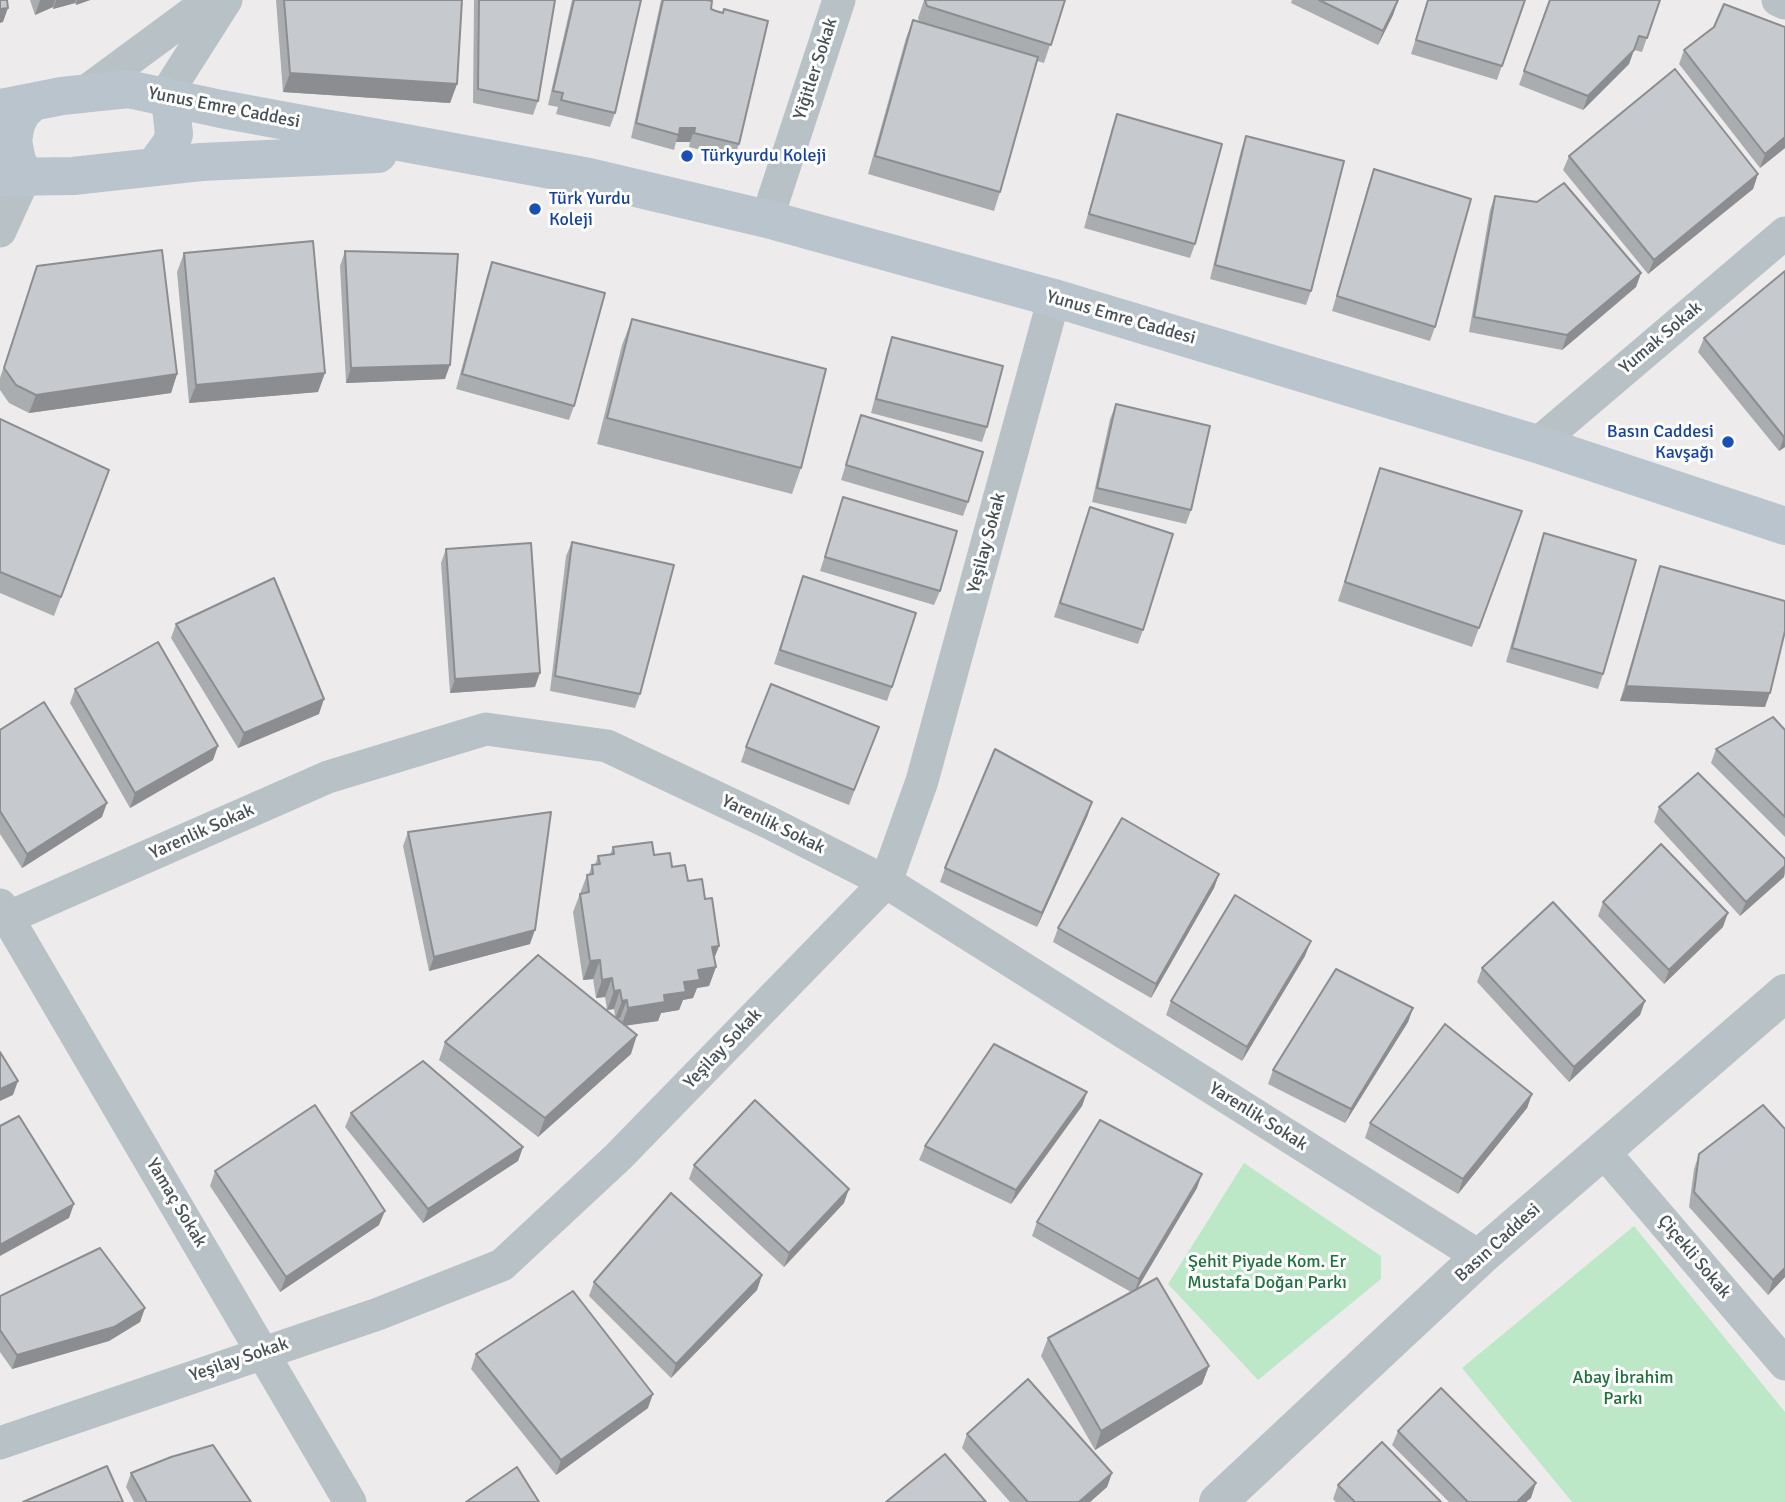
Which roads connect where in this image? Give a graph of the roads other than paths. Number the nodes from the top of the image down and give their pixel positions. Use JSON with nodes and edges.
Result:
{"nodes":[{"id":1,"x":209,"y":0,"type":"edge"},
{"id":2,"x":226,"y":0,"type":"edge"},
{"id":3,"x":839,"y":0,"type":"edge"},
{"id":4,"x":1778,"y":0,"type":"edge"},
{"id":5,"x":1785,"y":3,"type":"edge"},
{"id":6,"x":84,"y":93,"type":"junction"},
{"id":7,"x":165,"y":96,"type":"junction"},
{"id":8,"x":17,"y":105,"type":"edge"},
{"id":9,"x":447,"y":151,"type":"junction"},
{"id":10,"x":155,"y":166,"type":"junction"},
{"id":11,"x":13,"y":177,"type":"edge"},
{"id":12,"x":767,"y":219,"type":"junction"},
{"id":13,"x":0,"y":231,"type":"edge"},
{"id":14,"x":1785,"y":233,"type":"edge"},
{"id":15,"x":1054,"y":298,"type":"junction"},
{"id":16,"x":1537,"y":444,"type":"junction"},
{"id":17,"x":1785,"y":526,"type":"edge"},
{"id":18,"x":886,"y":882,"type":"junction"},
{"id":19,"x":3,"y":915,"type":"edge"},
{"id":20,"x":1785,"y":993,"type":"edge"},
{"id":21,"x":1603,"y":1151,"type":"junction"},
{"id":22,"x":1480,"y":1257,"type":"junction"},
{"id":23,"x":263,"y":1351,"type":"junction"},
{"id":24,"x":1785,"y":1364,"type":"edge"},
{"id":25,"x":0,"y":1443,"type":"edge"},
{"id":26,"x":350,"y":1502,"type":"edge"},
{"id":27,"x":1218,"y":1502,"type":"edge"}],
"edges":[{"from":1,"to":6,"type":"street"},
{"from":2,"to":7,"type":"street"},
{"from":3,"to":12,"type":"street","name":"Yiğitler Sokak"},
{"from":4,"to":5,"type":"street"},
{"from":6,"to":7,"type":"main road","name":"Yunus Emre Caddesi"},
{"from":6,"to":8,"type":"main road","name":"Yunus Emre Caddesi"},
{"from":7,"to":9,"type":"main road","name":"Yunus Emre Caddesi"},
{"from":7,"to":10,"type":"main road"},
{"from":8,"to":11,"type":"main road"},
{"from":9,"to":10,"type":"main road","name":"Yunus Emre Caddesi"},
{"from":9,"to":12,"type":"main road","name":"Yunus Emre Caddesi"},
{"from":10,"to":11,"type":"main road","name":"Yunus Emre Caddesi"},
{"from":11,"to":13,"type":"street"},
{"from":12,"to":15,"type":"main road","name":"Yunus Emre Caddesi"},
{"from":14,"to":16,"type":"street","name":"Yumak Sokak"},
{"from":15,"to":16,"type":"main road","name":"Yunus Emre Caddesi"},
{"from":15,"to":18,"type":"street","name":"Yeşilay Sokak"},
{"from":16,"to":17,"type":"main road","name":"Yunus Emre Caddesi"},
{"from":18,"to":19,"type":"street","name":"Yarenlik Sokak"},
{"from":18,"to":22,"type":"street","name":"Yarenlik Sokak"},
{"from":18,"to":23,"type":"street","name":"Yeşilay Sokak"},
{"from":19,"to":23,"type":"street","name":"Yamaç Sokak"},
{"from":20,"to":21,"type":"street","name":"Basın Caddesi"},
{"from":21,"to":22,"type":"street","name":"Basın Caddesi"},
{"from":21,"to":24,"type":"street","name":"Çiçekli Sokak"},
{"from":22,"to":27,"type":"street","name":"Basın Caddesi"},
{"from":23,"to":25,"type":"street","name":"Yeşilay Sokak"},
{"from":23,"to":26,"type":"street","name":"Yamaç Sokak"}]}
